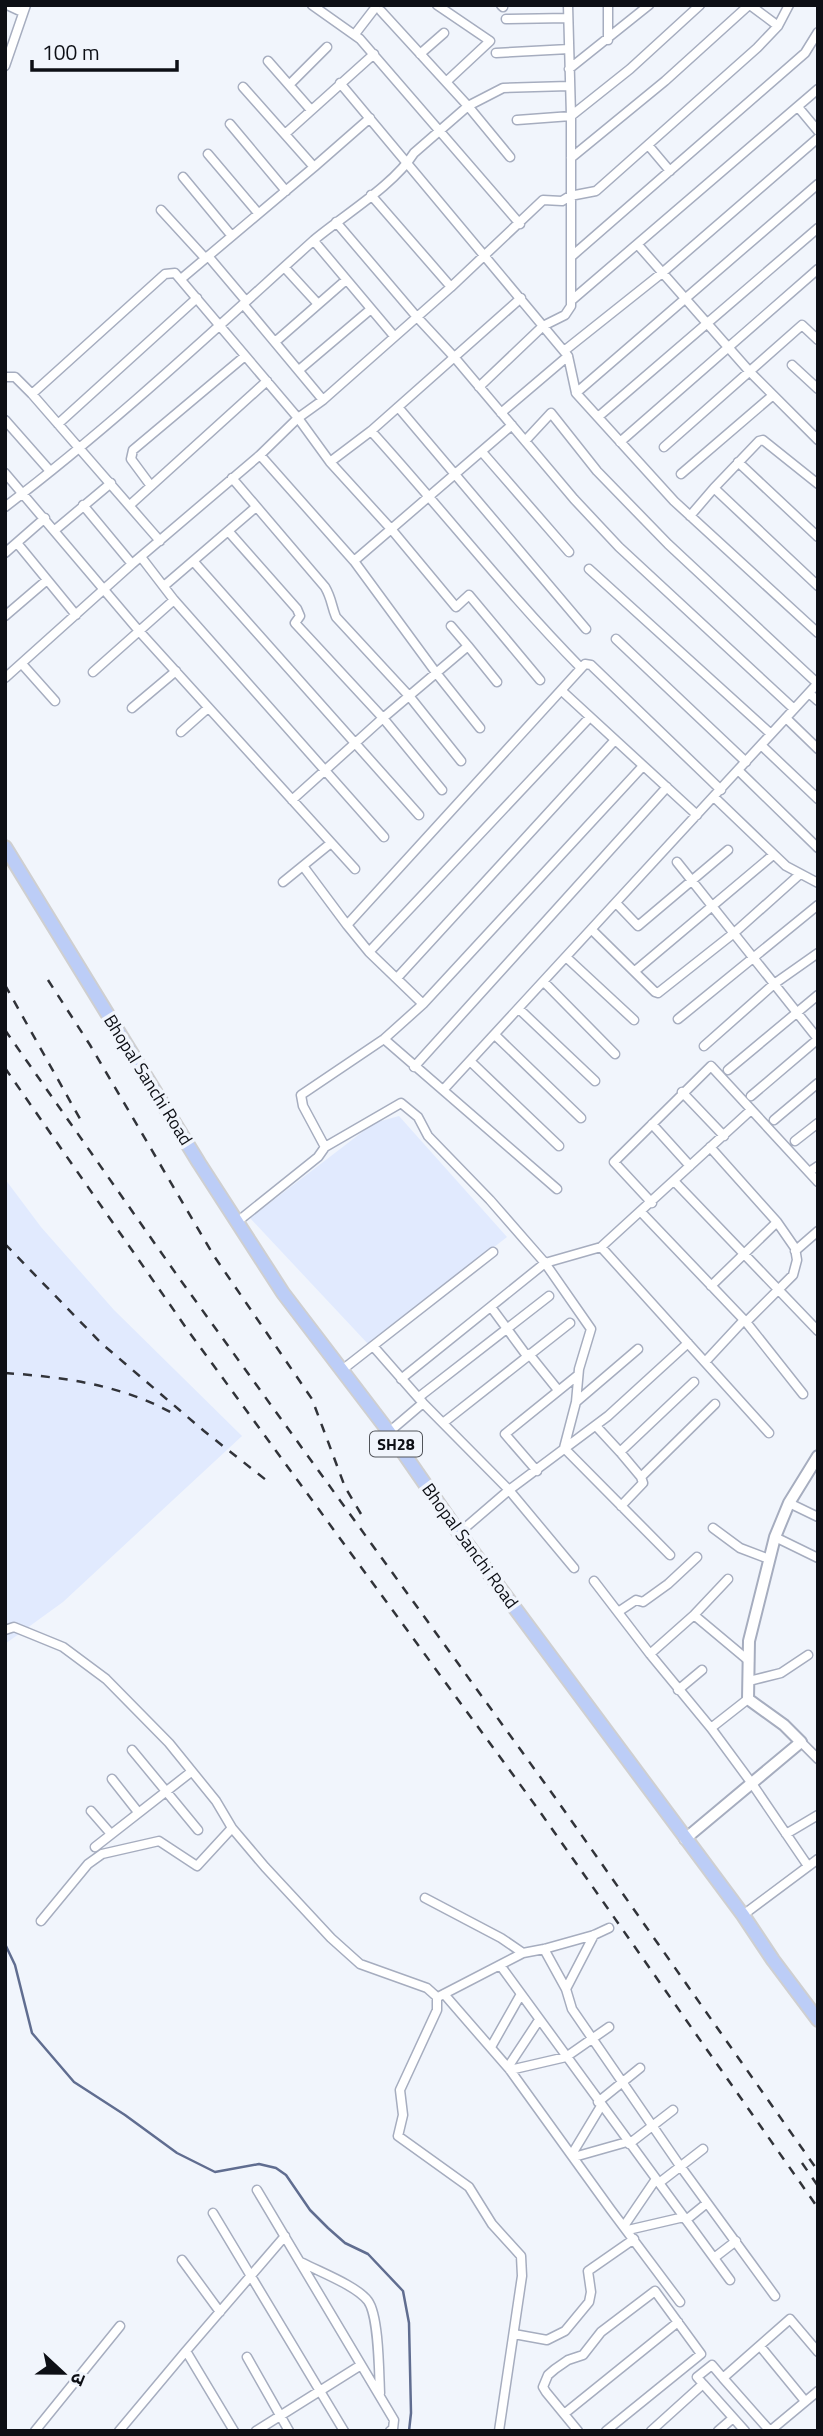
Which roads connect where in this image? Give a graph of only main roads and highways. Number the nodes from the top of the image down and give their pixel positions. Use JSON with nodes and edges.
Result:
{"nodes":[{"id":1,"x":5,"y":847,"type":"edge"},
{"id":2,"x":818,"y":2020,"type":"edge"}],
"edges":[{"from":1,"to":2,"type":"main road","name":"Bhopal Sanchi Road","number":"SH28"}]}
